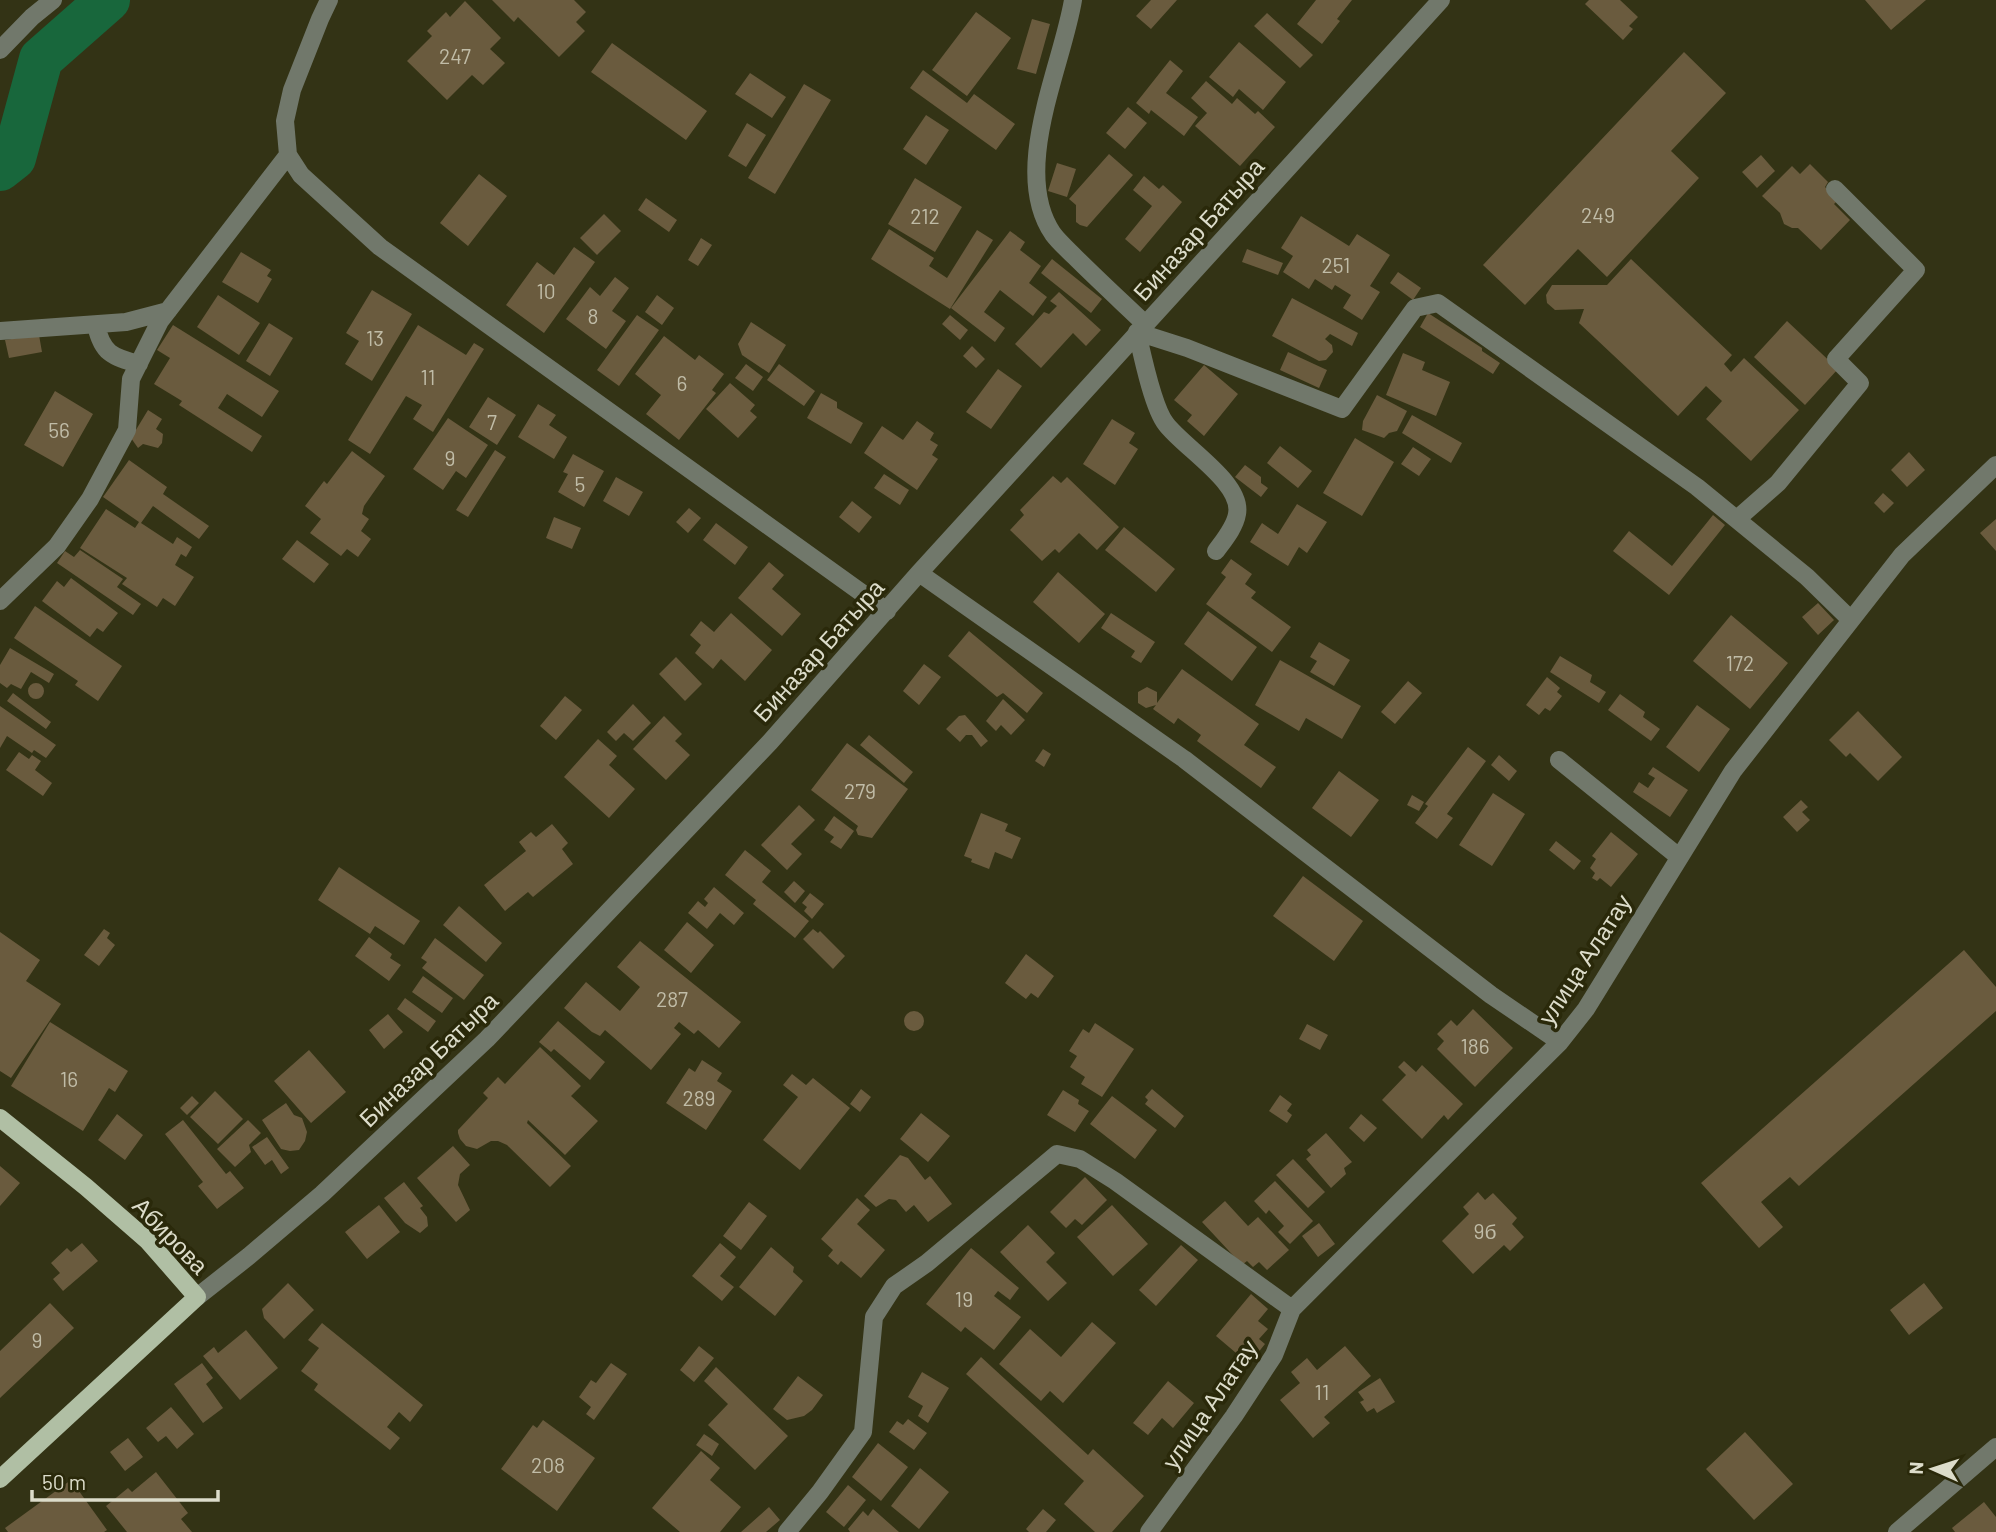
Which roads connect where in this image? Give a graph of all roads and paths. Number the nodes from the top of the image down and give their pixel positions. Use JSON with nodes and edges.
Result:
{"nodes":[{"id":1,"x":53,"y":0,"type":"edge"},
{"id":2,"x":329,"y":0,"type":"edge"},
{"id":3,"x":1073,"y":0,"type":"edge"},
{"id":4,"x":1441,"y":0,"type":"edge"},
{"id":5,"x":0,"y":50,"type":"edge"},
{"id":6,"x":288,"y":155,"type":"junction"},
{"id":7,"x":1835,"y":189,"type":"dead end"},
{"id":8,"x":168,"y":311,"type":"junction"},
{"id":9,"x":96,"y":325,"type":"junction"},
{"id":10,"x":1141,"y":328,"type":"junction"},
{"id":11,"x":0,"y":331,"type":"edge"},
{"id":12,"x":139,"y":364,"type":"junction"},
{"id":13,"x":1996,"y":465,"type":"edge"},
{"id":14,"x":1737,"y":519,"type":"junction"},
{"id":15,"x":1216,"y":551,"type":"dead end"},
{"id":16,"x":919,"y":573,"type":"junction"},
{"id":17,"x":0,"y":601,"type":"edge"},
{"id":18,"x":887,"y":611,"type":"junction"},
{"id":19,"x":1851,"y":620,"type":"junction"},
{"id":20,"x":1559,"y":760,"type":"dead end"},
{"id":21,"x":1679,"y":857,"type":"junction"},
{"id":22,"x":1560,"y":1042,"type":"junction"},
{"id":23,"x":0,"y":1118,"type":"edge"},
{"id":24,"x":197,"y":1297,"type":"junction"},
{"id":25,"x":1292,"y":1309,"type":"junction"},
{"id":26,"x":1996,"y":1447,"type":"edge"},
{"id":27,"x":0,"y":1479,"type":"edge"},
{"id":28,"x":787,"y":1532,"type":"edge"},
{"id":29,"x":1149,"y":1532,"type":"edge"},
{"id":30,"x":1897,"y":1532,"type":"edge"}],
"edges":[{"from":1,"to":5,"type":"street"},
{"from":2,"to":6,"type":"street"},
{"from":3,"to":10,"type":"street"},
{"from":4,"to":10,"type":"street","name":"Биназар Батыра"},
{"from":6,"to":8,"type":"street"},
{"from":6,"to":18,"type":"street"},
{"from":7,"to":14,"type":"street"},
{"from":8,"to":9,"type":"street"},
{"from":8,"to":12,"type":"street"},
{"from":9,"to":11,"type":"street"},
{"from":9,"to":12,"type":"street"},
{"from":10,"to":14,"type":"street"},
{"from":10,"to":15,"type":"street"},
{"from":10,"to":16,"type":"street","name":"Биназар Батыра"},
{"from":12,"to":17,"type":"street"},
{"from":13,"to":19,"type":"street","name":"улица Алатау"},
{"from":14,"to":19,"type":"street"},
{"from":16,"to":18,"type":"street","name":"Биназар Батыра"},
{"from":16,"to":22,"type":"street"},
{"from":18,"to":24,"type":"street","name":"Биназар Батыра"},
{"from":19,"to":21,"type":"street","name":"улица Алатау"},
{"from":20,"to":21,"type":"street"},
{"from":21,"to":22,"type":"street","name":"улица Алатау"},
{"from":22,"to":25,"type":"street","name":"улица Алатау"},
{"from":23,"to":24,"type":"main road","name":"Абирова"},
{"from":24,"to":27,"type":"main road","name":"Абирова"},
{"from":25,"to":28,"type":"street"},
{"from":25,"to":29,"type":"street","name":"улица Алатау"},
{"from":26,"to":30,"type":"street"}]}
